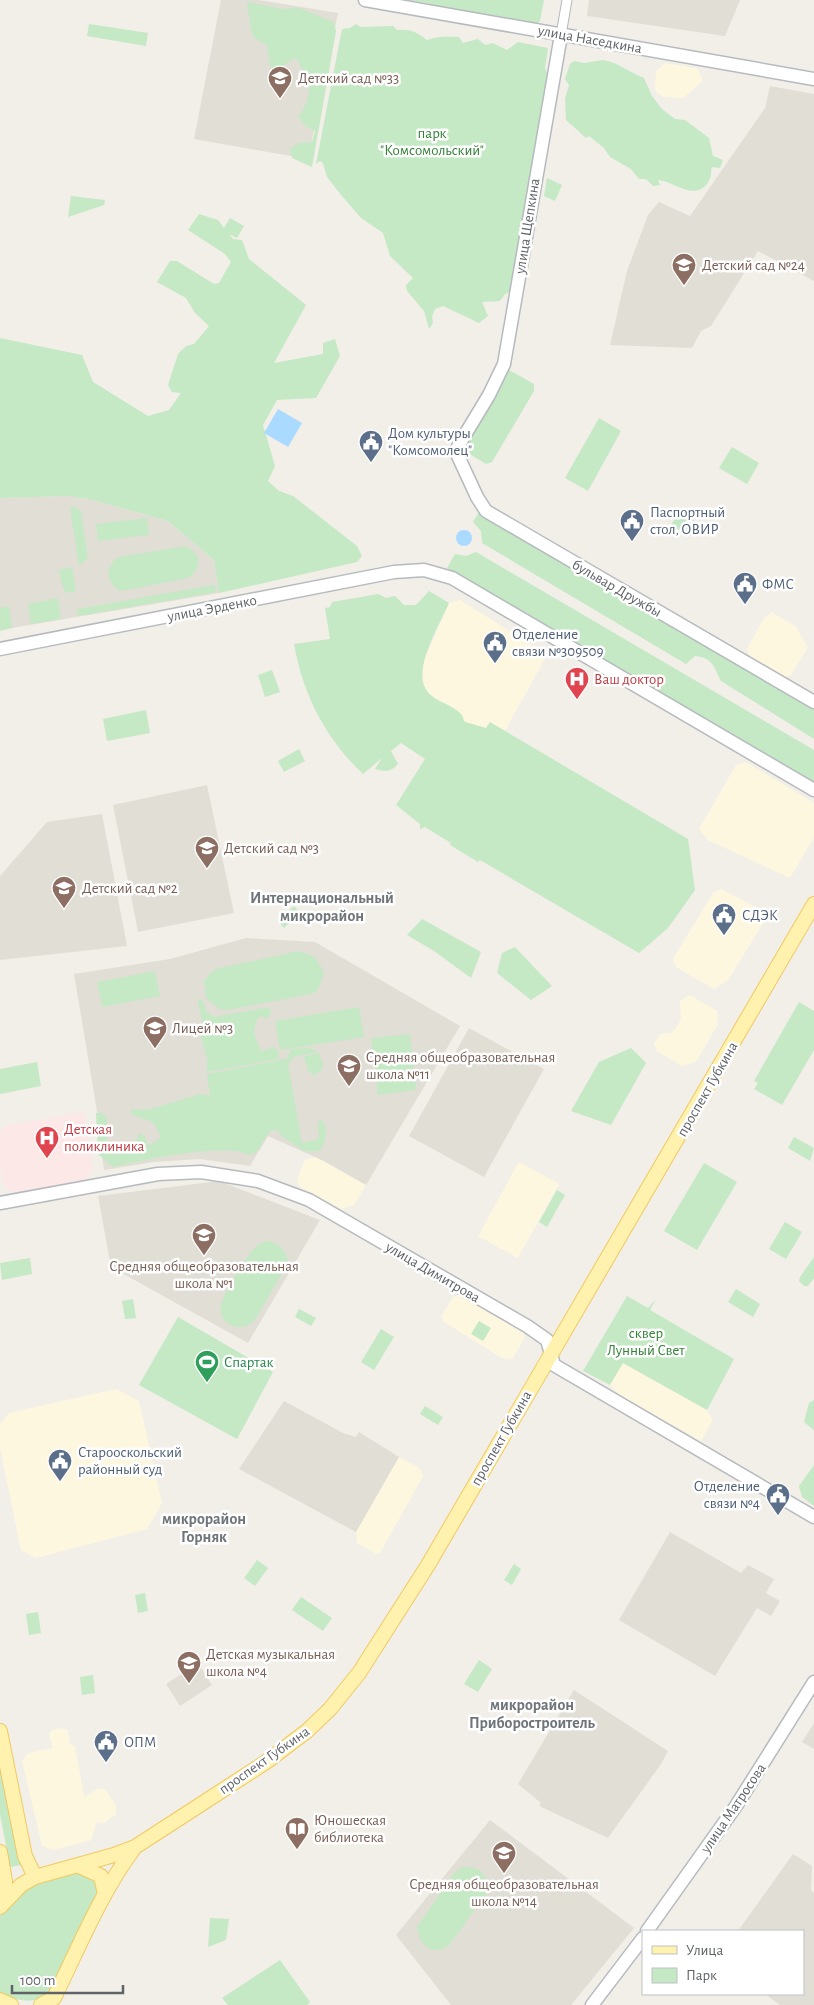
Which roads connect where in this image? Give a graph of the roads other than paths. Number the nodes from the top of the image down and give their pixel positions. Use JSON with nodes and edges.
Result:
{"nodes":[{"id":1,"x":365,"y":0,"type":"edge"},
{"id":2,"x":568,"y":0,"type":"edge"},
{"id":3,"x":561,"y":34,"type":"junction"},
{"id":4,"x":814,"y":78,"type":"edge"},
{"id":5,"x":460,"y":443,"type":"joint"},
{"id":6,"x":0,"y":649,"type":"edge"},
{"id":7,"x":814,"y":702,"type":"edge"},
{"id":8,"x":814,"y":790,"type":"edge"},
{"id":9,"x":814,"y":904,"type":"edge"},
{"id":10,"x":0,"y":1203,"type":"edge"},
{"id":11,"x":552,"y":1353,"type":"junction"},
{"id":12,"x":814,"y":1517,"type":"edge"},
{"id":13,"x":814,"y":1682,"type":"edge"},
{"id":14,"x":0,"y":1731,"type":"edge"},
{"id":15,"x":135,"y":1847,"type":"junction"},
{"id":16,"x":0,"y":1852,"type":"edge"},
{"id":17,"x":79,"y":1866,"type":"junction"},
{"id":18,"x":35,"y":1877,"type":"junction"},
{"id":19,"x":105,"y":1894,"type":"junction"},
{"id":20,"x":2,"y":1904,"type":"edge"},
{"id":21,"x":649,"y":1930,"type":"edge"},
{"id":22,"x":642,"y":1939,"type":"edge"},
{"id":23,"x":0,"y":2000,"type":"edge"},
{"id":24,"x":54,"y":2002,"type":"edge"},
{"id":25,"x":11,"y":2005,"type":"edge"},
{"id":26,"x":41,"y":2005,"type":"edge"},
{"id":27,"x":592,"y":2005,"type":"edge"}],
"edges":[{"from":1,"to":3,"type":"main road","name":"улица Наседкина"},
{"from":2,"to":3,"type":"street","name":"улица Щепкина"},
{"from":3,"to":4,"type":"main road","name":"улица Наседкина"},
{"from":3,"to":5,"type":"main road","name":"улица Щепкина"},
{"from":5,"to":7,"type":"main road","name":"бульвар Дружбы"},
{"from":6,"to":8,"type":"main road","name":"улица Эрденко"},
{"from":9,"to":11,"type":"main road","name":"проспект Губкина"},
{"from":10,"to":11,"type":"main road","name":"улица Димитрова"},
{"from":11,"to":12,"type":"main road","name":"улица Димитрова"},
{"from":11,"to":15,"type":"main road","name":"проспект Губкина"},
{"from":13,"to":21,"type":"main road","name":"улица Матросова"},
{"from":14,"to":18,"type":"main road"},
{"from":15,"to":17,"type":"main road","name":"проспект Губкина"},
{"from":15,"to":19,"type":"main road"},
{"from":16,"to":20,"type":"main road"},
{"from":17,"to":18,"type":"main road","name":"проспект Губкина"},
{"from":17,"to":19,"type":"main road"},
{"from":18,"to":20,"type":"main road"},
{"from":19,"to":24,"type":"main road"},
{"from":22,"to":27,"type":"main road"},
{"from":23,"to":25,"type":"main road"},
{"from":24,"to":26,"type":"main road"}]}
